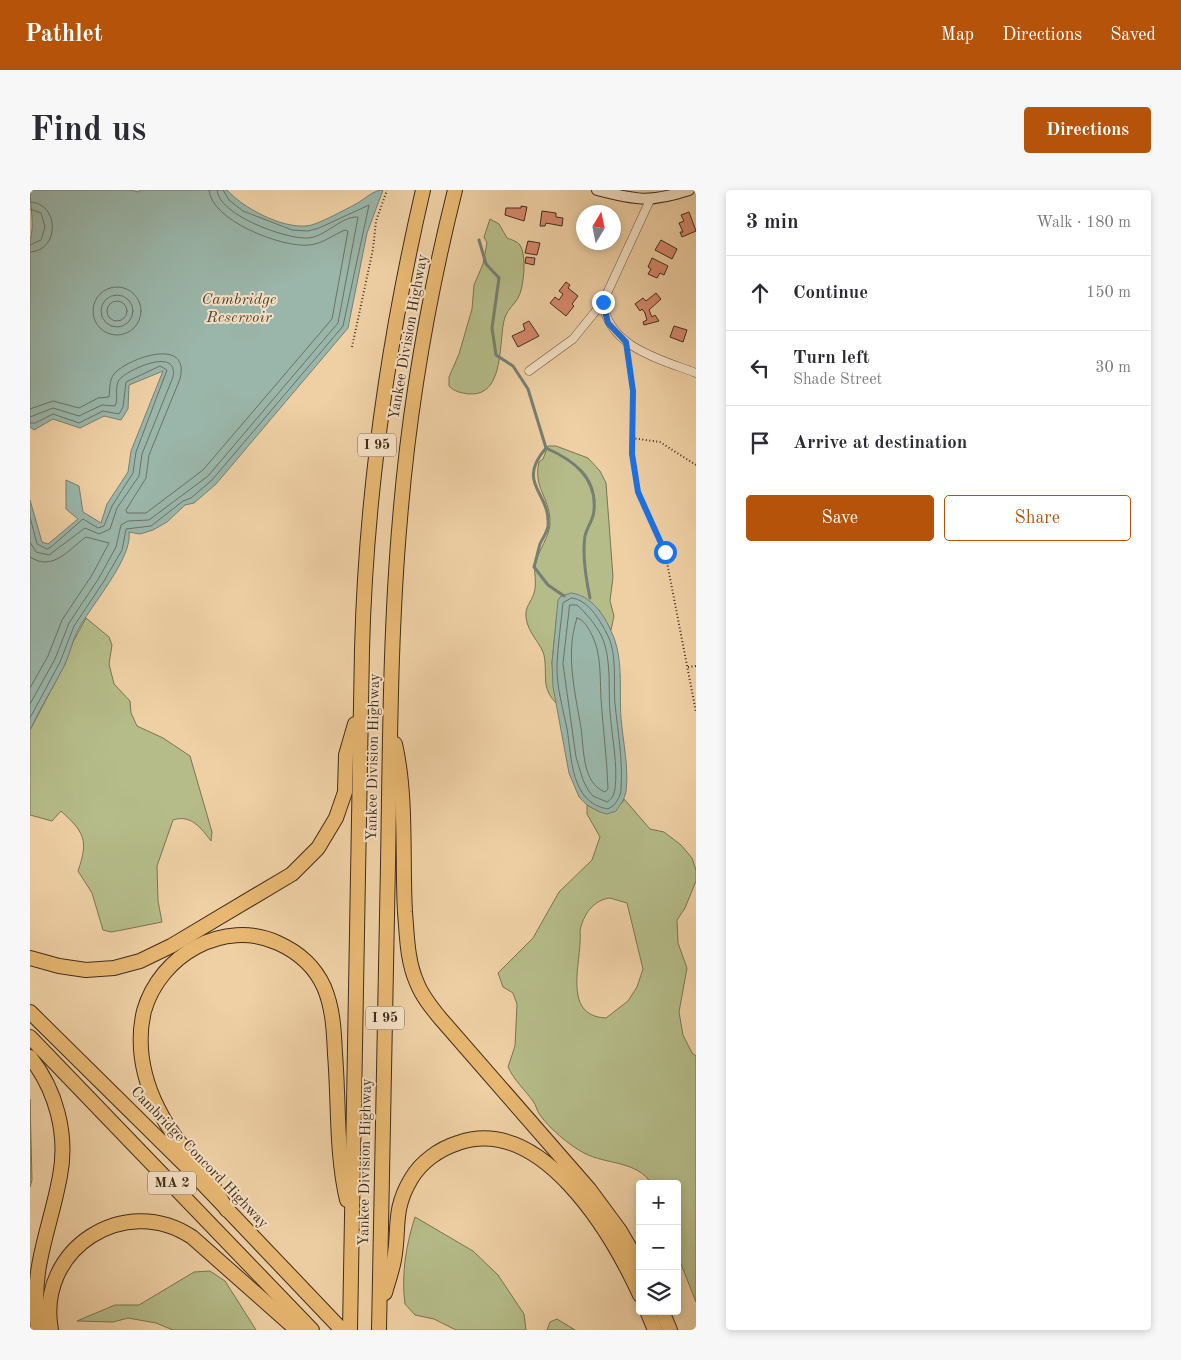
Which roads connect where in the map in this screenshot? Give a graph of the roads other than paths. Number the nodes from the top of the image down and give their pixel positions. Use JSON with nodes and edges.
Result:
{"nodes":[{"id":1,"x":423,"y":190,"type":"edge"},
{"id":2,"x":455,"y":190,"type":"edge"},
{"id":3,"x":597,"y":190,"type":"edge"},
{"id":4,"x":688,"y":190,"type":"edge"},
{"id":5,"x":650,"y":200,"type":"junction"},
{"id":6,"x":603,"y":302,"type":"junction"},
{"id":7,"x":529,"y":371,"type":"dead end"},
{"id":8,"x":696,"y":373,"type":"edge"},
{"id":9,"x":361,"y":704,"type":"junction"},
{"id":10,"x":390,"y":721,"type":"junction"},
{"id":11,"x":30,"y":958,"type":"edge"},
{"id":12,"x":30,"y":1012,"type":"edge"},
{"id":13,"x":30,"y":1037,"type":"edge"},
{"id":14,"x":30,"y":1057,"type":"edge"},
{"id":15,"x":227,"y":1210,"type":"junction"},
{"id":16,"x":352,"y":1220,"type":"junction"},
{"id":17,"x":636,"y":1258,"type":"edge"},
{"id":18,"x":636,"y":1288,"type":"edge"},
{"id":19,"x":649,"y":1315,"type":"edge"},
{"id":20,"x":664,"y":1315,"type":"edge"},
{"id":21,"x":379,"y":1323,"type":"edge"},
{"id":22,"x":38,"y":1330,"type":"edge"},
{"id":23,"x":51,"y":1330,"type":"edge"},
{"id":24,"x":297,"y":1330,"type":"edge"},
{"id":25,"x":312,"y":1330,"type":"edge"},
{"id":26,"x":342,"y":1330,"type":"edge"},
{"id":27,"x":350,"y":1330,"type":"edge"},
{"id":28,"x":655,"y":1330,"type":"edge"},
{"id":29,"x":670,"y":1330,"type":"edge"}],
"edges":[{"from":1,"to":9,"type":"highway","name":"Yankee Division Highway","number":"I 95"},
{"from":2,"to":10,"type":"highway","name":"Yankee Division Highway","number":"I 95"},
{"from":3,"to":5,"type":"street"},
{"from":4,"to":5,"type":"street"},
{"from":5,"to":6,"type":"street"},
{"from":6,"to":7,"type":"street"},
{"from":6,"to":8,"type":"street"},
{"from":9,"to":11,"type":"highway"},
{"from":9,"to":16,"type":"highway","name":"Yankee Division Highway","number":"I 95"},
{"from":10,"to":17,"type":"highway"},
{"from":10,"to":21,"type":"highway","name":"Yankee Division Highway","number":"I 95"},
{"from":12,"to":15,"type":"highway","name":"Cambridge Concord Highway","number":"MA 2"},
{"from":13,"to":25,"type":"highway","number":"MA 2"},
{"from":14,"to":22,"type":"highway"},
{"from":15,"to":16,"type":"highway"},
{"from":15,"to":26,"type":"highway","name":"Cambridge Concord Highway","number":"MA 2"},
{"from":16,"to":27,"type":"highway","name":"Yankee Division Highway","number":"I 95"},
{"from":18,"to":21,"type":"highway"},
{"from":19,"to":28,"type":"highway"},
{"from":20,"to":29,"type":"highway"},
{"from":23,"to":24,"type":"highway"}]}
